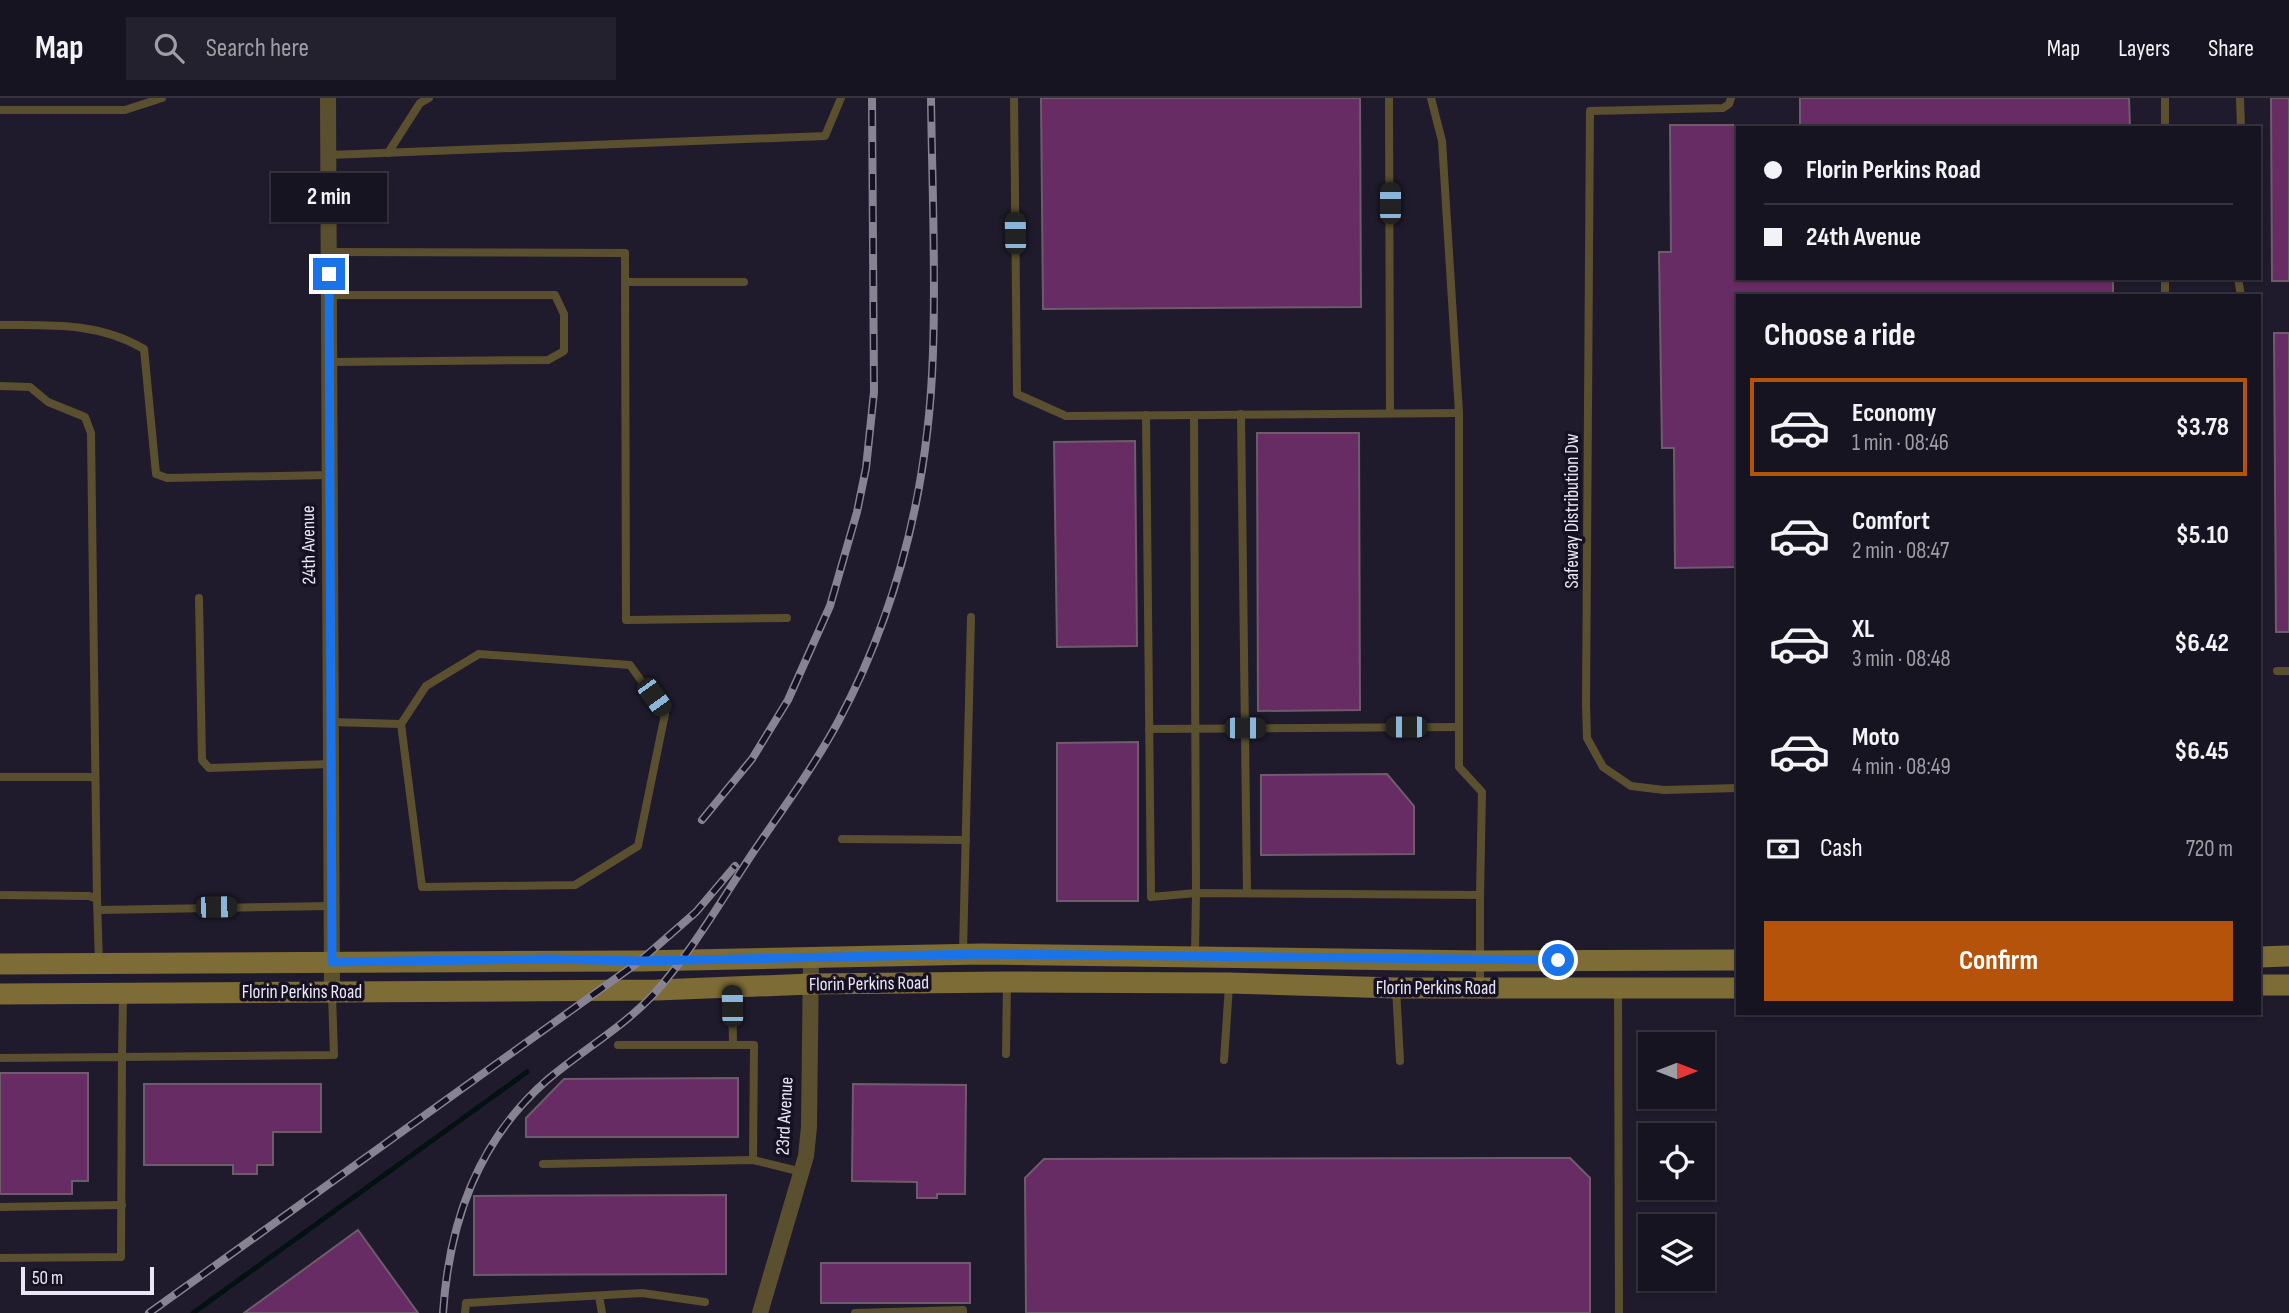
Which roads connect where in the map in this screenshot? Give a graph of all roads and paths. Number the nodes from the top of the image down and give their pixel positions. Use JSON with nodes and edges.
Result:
{"nodes":[{"id":1,"x":103,"y":98,"type":"edge"},
{"id":2,"x":162,"y":98,"type":"edge"},
{"id":3,"x":328,"y":98,"type":"edge"},
{"id":4,"x":429,"y":98,"type":"edge"},
{"id":5,"x":841,"y":98,"type":"edge"},
{"id":6,"x":1014,"y":98,"type":"edge"},
{"id":7,"x":1390,"y":98,"type":"edge"},
{"id":8,"x":1431,"y":98,"type":"edge"},
{"id":9,"x":1731,"y":98,"type":"edge"},
{"id":10,"x":2165,"y":98,"type":"edge"},
{"id":11,"x":2240,"y":98,"type":"edge"},
{"id":12,"x":0,"y":110,"type":"edge"},
{"id":13,"x":103,"y":110,"type":"junction"},
{"id":14,"x":2165,"y":126,"type":"edge"},
{"id":15,"x":2241,"y":126,"type":"edge"},
{"id":16,"x":388,"y":153,"type":"junction"},
{"id":17,"x":329,"y":155,"type":"junction"},
{"id":18,"x":329,"y":252,"type":"junction"},
{"id":19,"x":626,"y":282,"type":"junction"},
{"id":20,"x":744,"y":282,"type":"dead end"},
{"id":21,"x":329,"y":295,"type":"junction"},
{"id":22,"x":0,"y":325,"type":"edge"},
{"id":23,"x":329,"y":362,"type":"junction"},
{"id":24,"x":0,"y":386,"type":"edge"},
{"id":25,"x":1390,"y":413,"type":"junction"},
{"id":26,"x":1459,"y":413,"type":"junction"},
{"id":27,"x":1241,"y":414,"type":"junction"},
{"id":28,"x":1146,"y":415,"type":"junction"},
{"id":29,"x":1194,"y":415,"type":"junction"},
{"id":30,"x":329,"y":475,"type":"junction"},
{"id":31,"x":199,"y":598,"type":"dead end"},
{"id":32,"x":971,"y":617,"type":"dead end"},
{"id":33,"x":787,"y":618,"type":"dead end"},
{"id":34,"x":2277,"y":671,"type":"dead end"},
{"id":35,"x":2289,"y":671,"type":"edge"},
{"id":36,"x":331,"y":722,"type":"junction"},
{"id":37,"x":401,"y":724,"type":"junction"},
{"id":38,"x":1459,"y":727,"type":"junction"},
{"id":39,"x":1245,"y":728,"type":"junction"},
{"id":40,"x":1149,"y":729,"type":"junction"},
{"id":41,"x":1196,"y":729,"type":"junction"},
{"id":42,"x":331,"y":764,"type":"junction"},
{"id":43,"x":0,"y":777,"type":"edge"},
{"id":44,"x":95,"y":777,"type":"junction"},
{"id":45,"x":1736,"y":788,"type":"edge"},
{"id":46,"x":842,"y":839,"type":"dead end"},
{"id":47,"x":966,"y":841,"type":"junction"},
{"id":48,"x":1196,"y":893,"type":"junction"},
{"id":49,"x":1247,"y":893,"type":"junction"},
{"id":50,"x":0,"y":895,"type":"edge"},
{"id":51,"x":1480,"y":895,"type":"junction"},
{"id":52,"x":97,"y":899,"type":"junction"},
{"id":53,"x":332,"y":906,"type":"junction"},
{"id":54,"x":99,"y":910,"type":"junction"},
{"id":55,"x":963,"y":955,"type":"junction"},
{"id":56,"x":1195,"y":955,"type":"junction"},
{"id":57,"x":2289,"y":956,"type":"edge"},
{"id":58,"x":811,"y":957,"type":"junction"},
{"id":59,"x":2261,"y":957,"type":"edge"},
{"id":60,"x":1736,"y":960,"type":"edge"},
{"id":61,"x":1481,"y":961,"type":"junction"},
{"id":62,"x":332,"y":962,"type":"junction"},
{"id":63,"x":99,"y":963,"type":"junction"},
{"id":64,"x":0,"y":964,"type":"edge"},
{"id":65,"x":1007,"y":982,"type":"junction"},
{"id":66,"x":1230,"y":983,"type":"junction"},
{"id":67,"x":811,"y":984,"type":"junction"},
{"id":68,"x":2261,"y":985,"type":"edge"},
{"id":69,"x":2289,"y":985,"type":"edge"},
{"id":70,"x":732,"y":987,"type":"junction"},
{"id":71,"x":1480,"y":987,"type":"junction"},
{"id":72,"x":1395,"y":988,"type":"junction"},
{"id":73,"x":1736,"y":988,"type":"edge"},
{"id":74,"x":1618,"y":989,"type":"junction"},
{"id":75,"x":332,"y":991,"type":"junction"},
{"id":76,"x":123,"y":993,"type":"junction"},
{"id":77,"x":0,"y":994,"type":"edge"},
{"id":78,"x":618,"y":1045,"type":"dead end"},
{"id":79,"x":733,"y":1045,"type":"junction"},
{"id":80,"x":1006,"y":1054,"type":"dead end"},
{"id":81,"x":122,"y":1057,"type":"junction"},
{"id":82,"x":0,"y":1058,"type":"edge"},
{"id":83,"x":1223,"y":1060,"type":"dead end"},
{"id":84,"x":1400,"y":1061,"type":"dead end"},
{"id":85,"x":753,"y":1160,"type":"junction"},
{"id":86,"x":543,"y":1164,"type":"dead end"},
{"id":87,"x":802,"y":1172,"type":"junction"},
{"id":88,"x":122,"y":1205,"type":"junction"},
{"id":89,"x":0,"y":1207,"type":"edge"},
{"id":90,"x":0,"y":1258,"type":"edge"},
{"id":91,"x":599,"y":1296,"type":"junction"},
{"id":92,"x":705,"y":1302,"type":"dead end"},
{"id":93,"x":762,"y":1312,"type":"edge"},
{"id":94,"x":465,"y":1313,"type":"edge"},
{"id":95,"x":602,"y":1313,"type":"edge"},
{"id":96,"x":855,"y":1313,"type":"edge"},
{"id":97,"x":963,"y":1313,"type":"edge"},
{"id":98,"x":1619,"y":1313,"type":"edge"}],
"edges":[{"from":1,"to":13,"type":"lane"},
{"from":2,"to":13,"type":"lane"},
{"from":3,"to":17,"type":"street","name":"24th Avenue"},
{"from":4,"to":16,"type":"lane"},
{"from":5,"to":16,"type":"lane"},
{"from":6,"to":28,"type":"lane"},
{"from":7,"to":25,"type":"lane"},
{"from":8,"to":26,"type":"lane"},
{"from":9,"to":45,"type":"lane","name":"Safeway Distribution Dw"},
{"from":10,"to":14,"type":"lane"},
{"from":11,"to":15,"type":"lane"},
{"from":12,"to":13,"type":"lane"},
{"from":16,"to":17,"type":"lane"},
{"from":17,"to":18,"type":"street","name":"24th Avenue"},
{"from":18,"to":19,"type":"lane"},
{"from":18,"to":21,"type":"street","name":"24th Avenue"},
{"from":19,"to":20,"type":"lane"},
{"from":19,"to":33,"type":"lane"},
{"from":21,"to":23,"type":"street","name":"24th Avenue"},
{"from":21,"to":23,"type":"lane"},
{"from":22,"to":30,"type":"lane"},
{"from":23,"to":30,"type":"street","name":"24th Avenue"},
{"from":24,"to":44,"type":"lane"},
{"from":25,"to":26,"type":"lane"},
{"from":25,"to":27,"type":"lane"},
{"from":26,"to":38,"type":"lane"},
{"from":27,"to":29,"type":"lane"},
{"from":27,"to":39,"type":"lane"},
{"from":28,"to":29,"type":"lane"},
{"from":28,"to":40,"type":"lane"},
{"from":29,"to":41,"type":"lane"},
{"from":30,"to":36,"type":"street","name":"24th Avenue"},
{"from":31,"to":42,"type":"lane"},
{"from":32,"to":47,"type":"lane"},
{"from":34,"to":35,"type":"lane"},
{"from":36,"to":37,"type":"lane"},
{"from":36,"to":42,"type":"street","name":"24th Avenue"},
{"from":37,"to":37,"type":"lane"},
{"from":38,"to":39,"type":"lane"},
{"from":38,"to":51,"type":"lane"},
{"from":39,"to":41,"type":"lane"},
{"from":39,"to":49,"type":"lane"},
{"from":40,"to":41,"type":"lane"},
{"from":40,"to":48,"type":"lane"},
{"from":41,"to":48,"type":"lane"},
{"from":42,"to":53,"type":"street","name":"24th Avenue"},
{"from":43,"to":44,"type":"lane"},
{"from":44,"to":52,"type":"lane"},
{"from":46,"to":47,"type":"lane"},
{"from":47,"to":55,"type":"lane"},
{"from":48,"to":49,"type":"lane"},
{"from":48,"to":56,"type":"lane"},
{"from":49,"to":51,"type":"lane"},
{"from":50,"to":52,"type":"lane"},
{"from":51,"to":61,"type":"lane"},
{"from":52,"to":54,"type":"lane"},
{"from":53,"to":54,"type":"lane"},
{"from":53,"to":62,"type":"street","name":"24th Avenue"},
{"from":54,"to":63,"type":"lane"},
{"from":55,"to":56,"type":"main road","name":"Florin Perkins Road"},
{"from":55,"to":58,"type":"main road","name":"Florin Perkins Road"},
{"from":56,"to":61,"type":"main road","name":"Florin Perkins Road"},
{"from":57,"to":59,"type":"main road"},
{"from":58,"to":62,"type":"main road","name":"Florin Perkins Road"},
{"from":58,"to":67,"type":"street","name":"23rd Avenue"},
{"from":60,"to":61,"type":"main road","name":"Florin Perkins Road"},
{"from":61,"to":71,"type":"lane"},
{"from":62,"to":63,"type":"main road","name":"Florin Perkins Road"},
{"from":62,"to":75,"type":"street","name":"24th Avenue"},
{"from":63,"to":64,"type":"main road","name":"Florin Perkins Road"},
{"from":65,"to":66,"type":"main road","name":"Florin Perkins Road"},
{"from":65,"to":67,"type":"main road","name":"Florin Perkins Road"},
{"from":65,"to":80,"type":"lane"},
{"from":66,"to":72,"type":"main road","name":"Florin Perkins Road"},
{"from":66,"to":83,"type":"lane"},
{"from":67,"to":70,"type":"main road","name":"Florin Perkins Road"},
{"from":67,"to":87,"type":"street","name":"23rd Avenue"},
{"from":68,"to":69,"type":"main road"},
{"from":70,"to":75,"type":"main road","name":"Florin Perkins Road"},
{"from":70,"to":79,"type":"lane"},
{"from":71,"to":72,"type":"main road","name":"Florin Perkins Road"},
{"from":71,"to":74,"type":"main road","name":"Florin Perkins Road"},
{"from":72,"to":84,"type":"lane"},
{"from":73,"to":74,"type":"main road","name":"Florin Perkins Road"},
{"from":74,"to":98,"type":"lane"},
{"from":75,"to":76,"type":"main road","name":"Florin Perkins Road"},
{"from":75,"to":81,"type":"lane"},
{"from":76,"to":77,"type":"main road","name":"Florin Perkins Road"},
{"from":76,"to":81,"type":"lane"},
{"from":78,"to":79,"type":"lane"},
{"from":79,"to":85,"type":"lane"},
{"from":81,"to":82,"type":"lane"},
{"from":81,"to":88,"type":"lane"},
{"from":85,"to":86,"type":"lane"},
{"from":85,"to":87,"type":"lane"},
{"from":87,"to":93,"type":"street","name":"23rd Avenue"},
{"from":88,"to":89,"type":"lane"},
{"from":88,"to":90,"type":"lane"},
{"from":91,"to":92,"type":"lane"},
{"from":91,"to":94,"type":"lane"},
{"from":91,"to":95,"type":"lane"},
{"from":96,"to":97,"type":"lane"}]}
